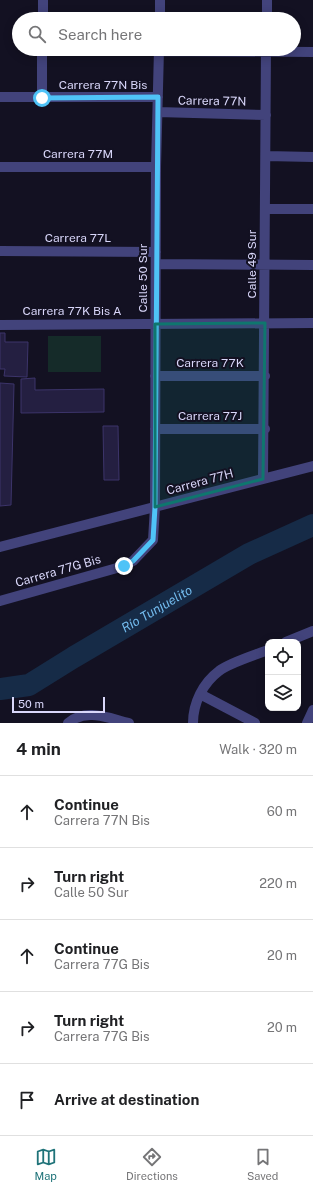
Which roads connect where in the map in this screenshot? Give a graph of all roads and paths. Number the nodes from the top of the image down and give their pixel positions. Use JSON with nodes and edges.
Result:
{"nodes":[{"id":1,"x":43,"y":0,"type":"edge"},
{"id":2,"x":160,"y":0,"type":"edge"},
{"id":3,"x":267,"y":0,"type":"edge"},
{"id":4,"x":43,"y":12,"type":"edge"},
{"id":5,"x":160,"y":12,"type":"edge"},
{"id":6,"x":267,"y":12,"type":"edge"},
{"id":7,"x":301,"y":51,"type":"edge"},
{"id":8,"x":313,"y":52,"type":"edge"},
{"id":9,"x":42,"y":56,"type":"edge"},
{"id":10,"x":159,"y":56,"type":"edge"},
{"id":11,"x":266,"y":56,"type":"edge"},
{"id":12,"x":0,"y":97,"type":"edge"},
{"id":13,"x":158,"y":97,"type":"junction"},
{"id":14,"x":42,"y":98,"type":"junction"},
{"id":15,"x":158,"y":112,"type":"junction"},
{"id":16,"x":266,"y":115,"type":"junction"},
{"id":17,"x":266,"y":156,"type":"junction"},
{"id":18,"x":313,"y":157,"type":"edge"},
{"id":19,"x":0,"y":166,"type":"edge"},
{"id":20,"x":156,"y":167,"type":"junction"},
{"id":21,"x":266,"y":209,"type":"junction"},
{"id":22,"x":313,"y":209,"type":"edge"},
{"id":23,"x":0,"y":251,"type":"edge"},
{"id":24,"x":156,"y":252,"type":"junction"},
{"id":25,"x":156,"y":264,"type":"junction"},
{"id":26,"x":265,"y":265,"type":"junction"},
{"id":27,"x":313,"y":265,"type":"edge"},
{"id":28,"x":265,"y":323,"type":"junction"},
{"id":29,"x":313,"y":323,"type":"edge"},
{"id":30,"x":155,"y":324,"type":"junction"},
{"id":31,"x":0,"y":325,"type":"edge"},
{"id":32,"x":155,"y":376,"type":"junction"},
{"id":33,"x":265,"y":376,"type":"junction"},
{"id":34,"x":155,"y":429,"type":"junction"},
{"id":35,"x":264,"y":429,"type":"junction"},
{"id":36,"x":313,"y":466,"type":"edge"},
{"id":37,"x":263,"y":479,"type":"junction"},
{"id":38,"x":155,"y":507,"type":"junction"},
{"id":39,"x":0,"y":547,"type":"edge"},
{"id":40,"x":0,"y":601,"type":"edge"},
{"id":41,"x":313,"y":631,"type":"edge"},
{"id":42,"x":293,"y":639,"type":"edge"},
{"id":43,"x":265,"y":651,"type":"edge"},
{"id":44,"x":200,"y":694,"type":"junction"},
{"id":45,"x":313,"y":710,"type":"edge"},
{"id":46,"x":68,"y":723,"type":"edge"},
{"id":47,"x":129,"y":723,"type":"edge"},
{"id":48,"x":193,"y":723,"type":"edge"},
{"id":49,"x":255,"y":723,"type":"edge"},
{"id":50,"x":307,"y":723,"type":"edge"}],
"edges":[{"from":1,"to":4,"type":"street"},
{"from":2,"to":5,"type":"street"},
{"from":3,"to":6,"type":"street"},
{"from":7,"to":8,"type":"street"},
{"from":9,"to":14,"type":"street"},
{"from":10,"to":13,"type":"street","name":"Calle 50 Sur"},
{"from":11,"to":16,"type":"street","name":"Calle 49 Sur"},
{"from":12,"to":14,"type":"street","name":"Carrera 77N Bis"},
{"from":13,"to":14,"type":"street","name":"Carrera 77N Bis"},
{"from":13,"to":15,"type":"street","name":"Calle 50 Sur"},
{"from":15,"to":16,"type":"street","name":"Carrera 77N"},
{"from":15,"to":20,"type":"street","name":"Calle 50 Sur"},
{"from":16,"to":17,"type":"street","name":"Calle 49 Sur"},
{"from":17,"to":18,"type":"street"},
{"from":17,"to":21,"type":"street","name":"Calle 49 Sur"},
{"from":19,"to":20,"type":"street","name":"Carrera 77M"},
{"from":20,"to":24,"type":"street","name":"Calle 50 Sur"},
{"from":21,"to":22,"type":"street"},
{"from":21,"to":26,"type":"street","name":"Calle 49 Sur"},
{"from":23,"to":24,"type":"street","name":"Carrera 77L"},
{"from":24,"to":25,"type":"street","name":"Calle 50 Sur"},
{"from":25,"to":26,"type":"street"},
{"from":25,"to":30,"type":"street","name":"Calle 50 Sur"},
{"from":26,"to":27,"type":"street"},
{"from":26,"to":28,"type":"street","name":"Calle 49 Sur"},
{"from":28,"to":29,"type":"street","name":"Carrera 77K Bis A"},
{"from":28,"to":30,"type":"street","name":"Carrera 77K Bis A"},
{"from":28,"to":33,"type":"street","name":"Calle 49 Sur"},
{"from":30,"to":31,"type":"street","name":"Carrera 77K Bis A"},
{"from":30,"to":32,"type":"street","name":"Calle 50 Sur"},
{"from":32,"to":33,"type":"street","name":"Carrera 77K"},
{"from":32,"to":34,"type":"street","name":"Calle 50 Sur"},
{"from":33,"to":35,"type":"street","name":"Calle 49 Sur"},
{"from":34,"to":35,"type":"street","name":"Carrera 77J"},
{"from":34,"to":38,"type":"street","name":"Calle 50 Sur"},
{"from":35,"to":37,"type":"street","name":"Calle 49 Sur"},
{"from":36,"to":37,"type":"street","name":"Carrera 77H"},
{"from":37,"to":38,"type":"street","name":"Carrera 77H"},
{"from":38,"to":39,"type":"street","name":"Carrera 77H"},
{"from":38,"to":40,"type":"street","name":"Carrera 77G Bis"},
{"from":41,"to":42,"type":"street"},
{"from":43,"to":44,"type":"street"},
{"from":44,"to":48,"type":"street"},
{"from":44,"to":49,"type":"street"},
{"from":45,"to":50,"type":"street"},
{"from":46,"to":47,"type":"street"}]}
